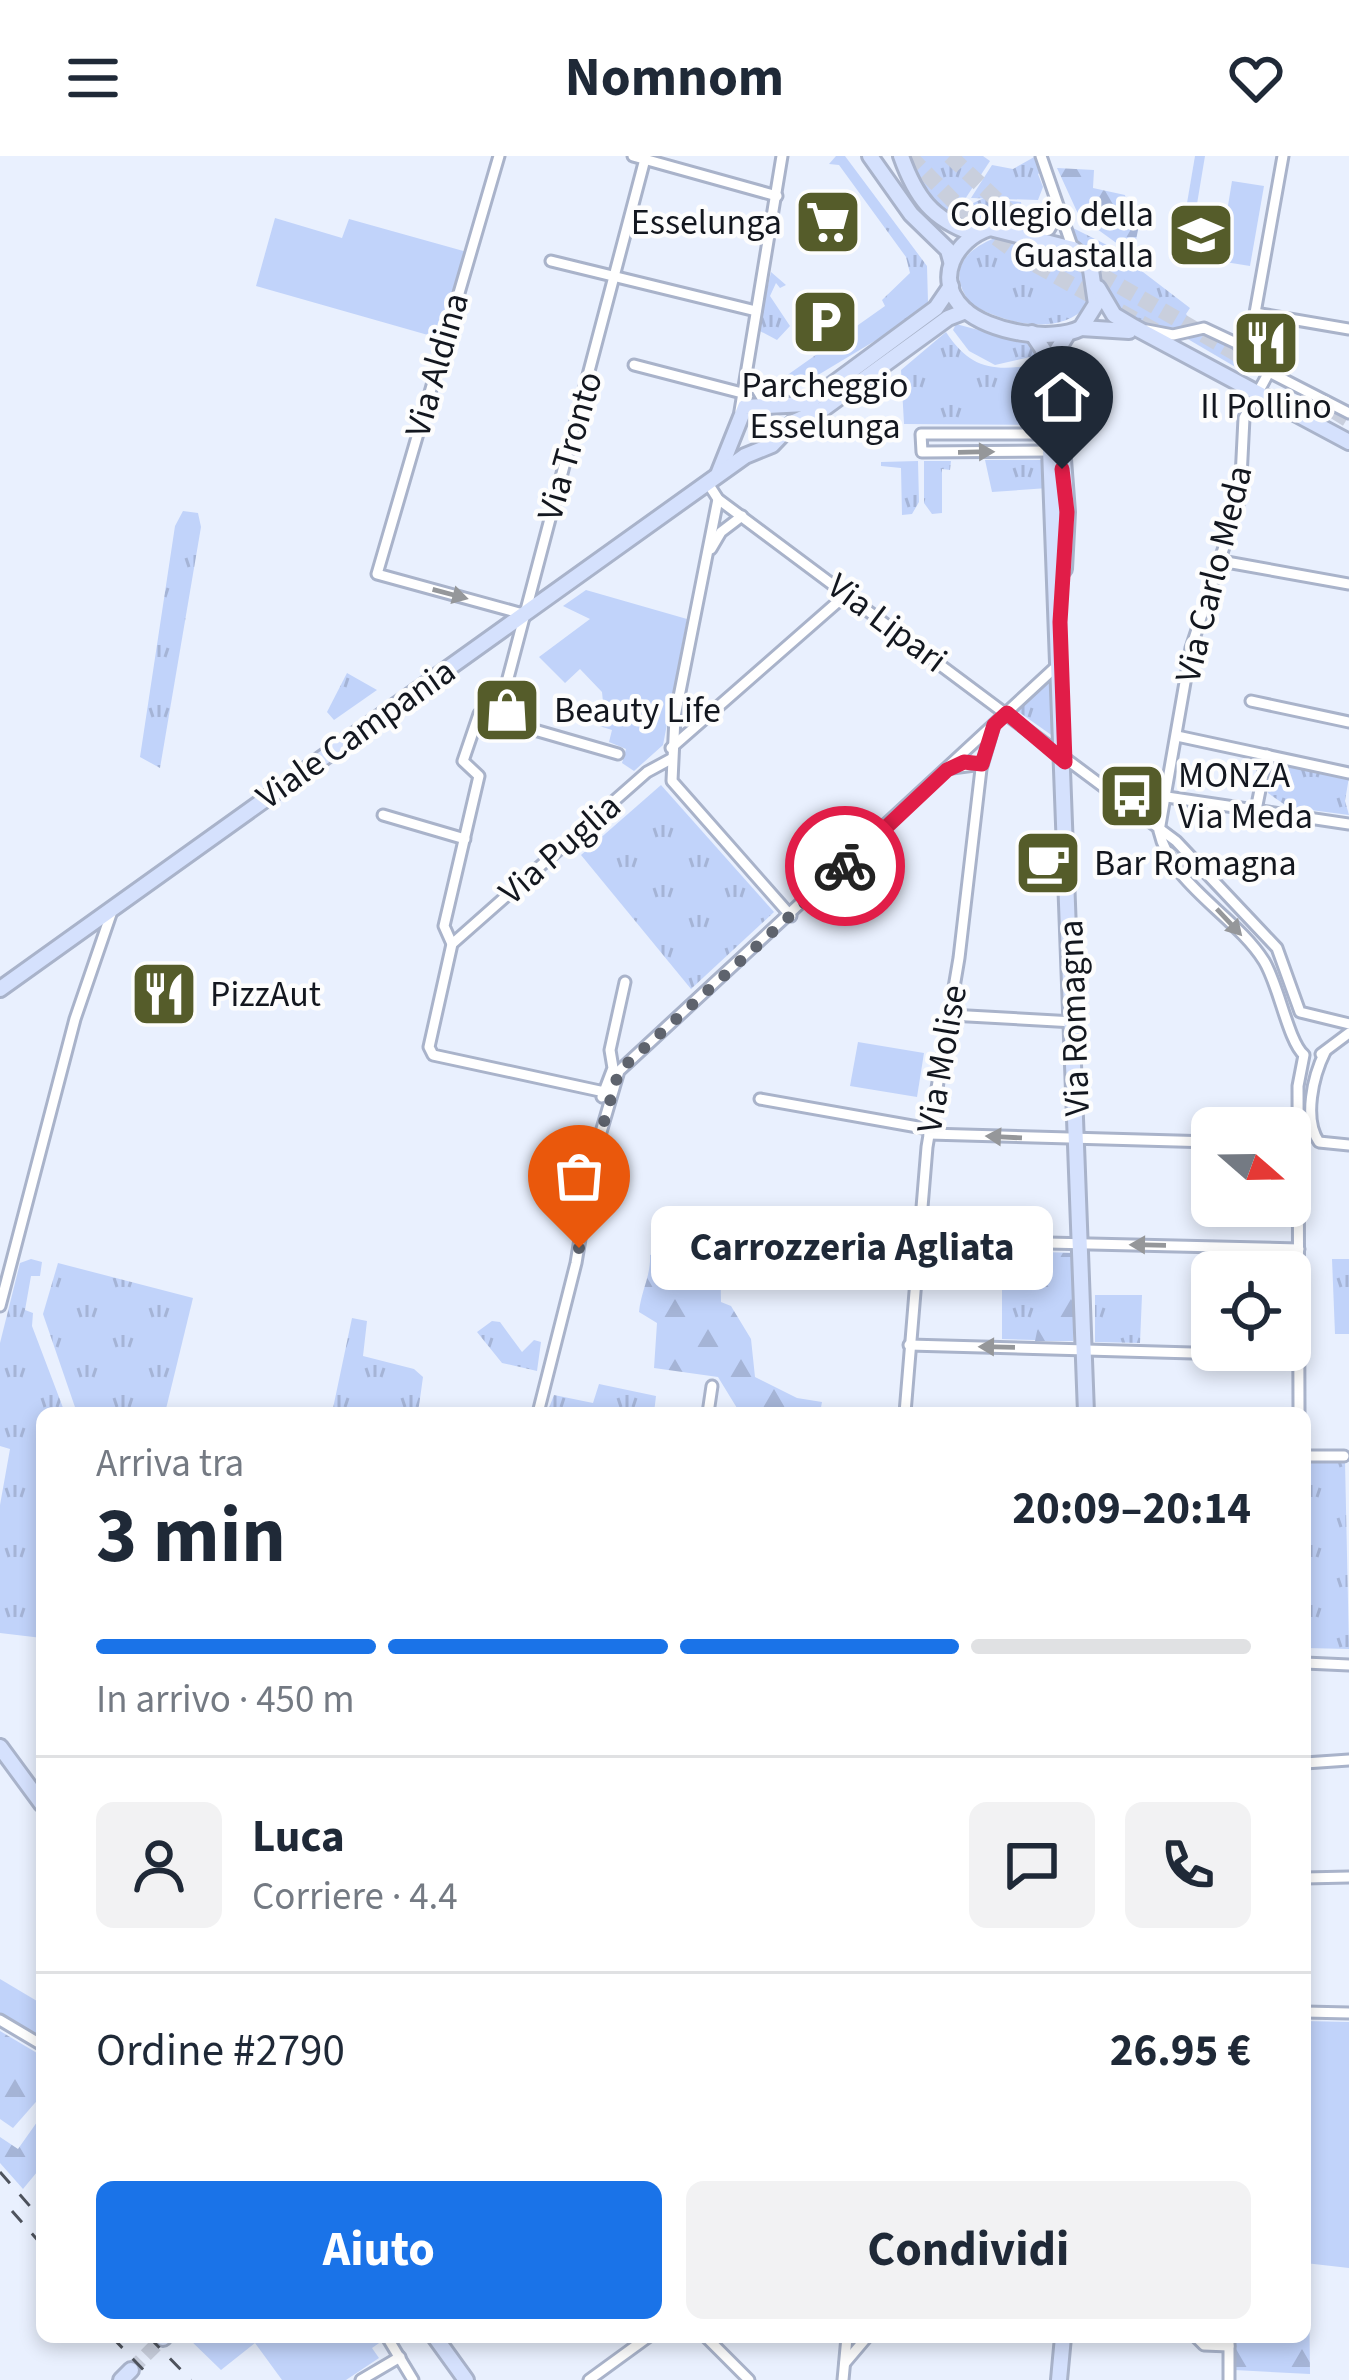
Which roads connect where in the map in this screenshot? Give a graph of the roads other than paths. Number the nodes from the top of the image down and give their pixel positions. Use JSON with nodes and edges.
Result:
{"nodes":[{"id":1,"x":499,"y":156,"type":"edge"},
{"id":2,"x":782,"y":156,"type":"edge"},
{"id":3,"x":870,"y":156,"type":"edge"},
{"id":4,"x":901,"y":156,"type":"edge"},
{"id":5,"x":1041,"y":156,"type":"edge"},
{"id":6,"x":1283,"y":156,"type":"edge"},
{"id":7,"x":639,"y":158,"type":"edge"},
{"id":8,"x":777,"y":196,"type":"junction"},
{"id":9,"x":1061,"y":208,"type":"junction"},
{"id":10,"x":974,"y":234,"type":"junction"},
{"id":11,"x":1027,"y":235,"type":"junction"},
{"id":12,"x":1073,"y":249,"type":"junction"},
{"id":13,"x":550,"y":261,"type":"dead end"},
{"id":14,"x":951,"y":261,"type":"junction"},
{"id":15,"x":617,"y":278,"type":"junction"},
{"id":16,"x":951,"y":286,"type":"junction"},
{"id":17,"x":1098,"y":289,"type":"junction"},
{"id":18,"x":756,"y":311,"type":"junction"},
{"id":19,"x":966,"y":311,"type":"junction"},
{"id":20,"x":1255,"y":313,"type":"junction"},
{"id":21,"x":1134,"y":327,"type":"junction"},
{"id":22,"x":1081,"y":328,"type":"junction"},
{"id":23,"x":1349,"y":329,"type":"edge"},
{"id":24,"x":1032,"y":333,"type":"junction"},
{"id":25,"x":1066,"y":336,"type":"junction"},
{"id":26,"x":1148,"y":336,"type":"junction"},
{"id":27,"x":1243,"y":352,"type":"junction"},
{"id":28,"x":746,"y":363,"type":"junction"},
{"id":29,"x":634,"y":365,"type":"dead end"},
{"id":30,"x":1269,"y":372,"type":"junction"},
{"id":31,"x":1257,"y":390,"type":"junction"},
{"id":32,"x":742,"y":393,"type":"junction"},
{"id":33,"x":767,"y":404,"type":"junction"},
{"id":34,"x":1349,"y":413,"type":"edge"},
{"id":35,"x":737,"y":421,"type":"junction"},
{"id":36,"x":1041,"y":434,"type":"junction"},
{"id":37,"x":778,"y":439,"type":"junction"},
{"id":38,"x":1349,"y":442,"type":"edge"},
{"id":39,"x":757,"y":449,"type":"junction"},
{"id":40,"x":1042,"y":451,"type":"junction"},
{"id":41,"x":714,"y":488,"type":"junction"},
{"id":42,"x":742,"y":516,"type":"junction"},
{"id":43,"x":1060,"y":527,"type":"junction"},
{"id":44,"x":707,"y":559,"type":"junction"},
{"id":45,"x":1220,"y":561,"type":"junction"},
{"id":46,"x":1349,"y":584,"type":"edge"},
{"id":47,"x":849,"y":592,"type":"junction"},
{"id":48,"x":523,"y":614,"type":"junction"},
{"id":49,"x":1061,"y":662,"type":"junction"},
{"id":50,"x":1251,"y":701,"type":"dead end"},
{"id":51,"x":1007,"y":713,"type":"junction"},
{"id":52,"x":498,"y":716,"type":"junction"},
{"id":53,"x":1349,"y":722,"type":"edge"},
{"id":54,"x":994,"y":725,"type":"junction"},
{"id":55,"x":1177,"y":736,"type":"junction"},
{"id":56,"x":618,"y":754,"type":"dead end"},
{"id":57,"x":671,"y":754,"type":"junction"},
{"id":58,"x":1267,"y":755,"type":"junction"},
{"id":59,"x":1065,"y":762,"type":"junction"},
{"id":60,"x":982,"y":764,"type":"junction"},
{"id":61,"x":947,"y":770,"type":"junction"},
{"id":62,"x":1349,"y":773,"type":"edge"},
{"id":63,"x":1167,"y":797,"type":"junction"},
{"id":64,"x":1256,"y":810,"type":"junction"},
{"id":65,"x":383,"y":815,"type":"dead end"},
{"id":66,"x":1349,"y":824,"type":"edge"},
{"id":67,"x":1160,"y":831,"type":"junction"},
{"id":68,"x":465,"y":839,"type":"junction"},
{"id":69,"x":114,"y":907,"type":"junction"},
{"id":70,"x":791,"y":916,"type":"junction"},
{"id":71,"x":452,"y":944,"type":"junction"},
{"id":72,"x":625,"y":982,"type":"dead end"},
{"id":73,"x":0,"y":989,"type":"edge"},
{"id":74,"x":950,"y":1016,"type":"junction"},
{"id":75,"x":1317,"y":1019,"type":"junction"},
{"id":76,"x":1074,"y":1022,"type":"junction"},
{"id":77,"x":1349,"y":1024,"type":"edge"},
{"id":78,"x":1349,"y":1033,"type":"edge"},
{"id":79,"x":1294,"y":1040,"type":"junction"},
{"id":80,"x":1326,"y":1050,"type":"junction"},
{"id":81,"x":1304,"y":1054,"type":"junction"},
{"id":82,"x":616,"y":1069,"type":"junction"},
{"id":83,"x":1299,"y":1082,"type":"junction"},
{"id":84,"x":606,"y":1092,"type":"junction"},
{"id":85,"x":760,"y":1100,"type":"dead end"},
{"id":86,"x":1297,"y":1107,"type":"edge"},
{"id":87,"x":929,"y":1132,"type":"junction"},
{"id":88,"x":1079,"y":1141,"type":"junction"},
{"id":89,"x":1191,"y":1142,"type":"edge"},
{"id":90,"x":1349,"y":1145,"type":"edge"},
{"id":91,"x":1298,"y":1227,"type":"edge"},
{"id":92,"x":919,"y":1240,"type":"junction"},
{"id":93,"x":1080,"y":1244,"type":"junction"},
{"id":94,"x":1299,"y":1249,"type":"joint"},
{"id":95,"x":0,"y":1306,"type":"edge"},
{"id":96,"x":909,"y":1345,"type":"junction"},
{"id":97,"x":1084,"y":1348,"type":"junction"},
{"id":98,"x":1191,"y":1352,"type":"edge"},
{"id":99,"x":1301,"y":1371,"type":"edge"},
{"id":100,"x":712,"y":1385,"type":"dead end"},
{"id":101,"x":540,"y":1407,"type":"edge"},
{"id":102,"x":709,"y":1407,"type":"edge"},
{"id":103,"x":905,"y":1407,"type":"edge"},
{"id":104,"x":1087,"y":1407,"type":"edge"},
{"id":105,"x":1299,"y":1407,"type":"edge"},
{"id":106,"x":1311,"y":1456,"type":"edge"},
{"id":107,"x":1344,"y":1456,"type":"dead end"},
{"id":108,"x":1311,"y":1663,"type":"edge"},
{"id":109,"x":1349,"y":1665,"type":"edge"},
{"id":110,"x":0,"y":1747,"type":"edge"},
{"id":111,"x":1349,"y":1760,"type":"edge"},
{"id":112,"x":1311,"y":1763,"type":"edge"},
{"id":113,"x":36,"y":1796,"type":"edge"},
{"id":114,"x":1349,"y":1877,"type":"edge"},
{"id":115,"x":1311,"y":1878,"type":"edge"},
{"id":116,"x":1311,"y":2012,"type":"edge"},
{"id":117,"x":1349,"y":2014,"type":"edge"},
{"id":118,"x":0,"y":2020,"type":"edge"},
{"id":119,"x":36,"y":2041,"type":"edge"},
{"id":120,"x":391,"y":2343,"type":"edge"},
{"id":121,"x":439,"y":2343,"type":"edge"},
{"id":122,"x":641,"y":2343,"type":"edge"},
{"id":123,"x":712,"y":2343,"type":"edge"},
{"id":124,"x":847,"y":2343,"type":"edge"},
{"id":125,"x":862,"y":2343,"type":"edge"},
{"id":126,"x":1062,"y":2343,"type":"edge"},
{"id":127,"x":1229,"y":2343,"type":"edge"},
{"id":128,"x":400,"y":2357,"type":"junction"},
{"id":129,"x":845,"y":2363,"type":"junction"},
{"id":130,"x":465,"y":2379,"type":"edge"},
{"id":131,"x":361,"y":2380,"type":"edge"},
{"id":132,"x":413,"y":2380,"type":"edge"},
{"id":133,"x":589,"y":2380,"type":"edge"},
{"id":134,"x":749,"y":2380,"type":"edge"},
{"id":135,"x":843,"y":2380,"type":"edge"},
{"id":136,"x":1059,"y":2380,"type":"edge"},
{"id":137,"x":1229,"y":2380,"type":"edge"}],
"edges":[{"from":1,"to":48,"type":"street","name":"Via Aldina","one_way":true},
{"from":2,"to":8,"type":"street"},
{"from":3,"to":14,"type":"street"},
{"from":4,"to":10,"type":"street"},
{"from":5,"to":9,"type":"street"},
{"from":6,"to":20,"type":"street"},
{"from":7,"to":8,"type":"street"},
{"from":7,"to":15,"type":"street","name":"Via Tronto"},
{"from":8,"to":18,"type":"street"},
{"from":9,"to":11,"type":"street"},
{"from":9,"to":12,"type":"street"},
{"from":10,"to":11,"type":"street"},
{"from":10,"to":14,"type":"street"},
{"from":11,"to":12,"type":"street"},
{"from":12,"to":17,"type":"street"},
{"from":13,"to":15,"type":"street"},
{"from":14,"to":16,"type":"street"},
{"from":15,"to":18,"type":"street"},
{"from":15,"to":48,"type":"street","name":"Via Tronto"},
{"from":16,"to":19,"type":"street"},
{"from":16,"to":33,"type":"street"},
{"from":17,"to":21,"type":"street"},
{"from":17,"to":22,"type":"street"},
{"from":18,"to":28,"type":"street"},
{"from":19,"to":24,"type":"street"},
{"from":19,"to":37,"type":"street"},
{"from":20,"to":23,"type":"street"},
{"from":20,"to":27,"type":"street"},
{"from":21,"to":26,"type":"street"},
{"from":21,"to":27,"type":"street"},
{"from":22,"to":25,"type":"street"},
{"from":22,"to":26,"type":"street"},
{"from":24,"to":25,"type":"street"},
{"from":24,"to":36,"type":"street","name":"Via Romagna"},
{"from":25,"to":43,"type":"street","name":"Via Romagna"},
{"from":26,"to":31,"type":"street"},
{"from":27,"to":30,"type":"street"},
{"from":28,"to":32,"type":"street"},
{"from":28,"to":33,"type":"street"},
{"from":29,"to":32,"type":"street"},
{"from":30,"to":31,"type":"street","name":"Via Carlo Meda"},
{"from":30,"to":34,"type":"street"},
{"from":31,"to":38,"type":"street"},
{"from":31,"to":45,"type":"street","name":"Via Carlo Meda"},
{"from":32,"to":35,"type":"street"},
{"from":33,"to":35,"type":"street"},
{"from":33,"to":37,"type":"street"},
{"from":35,"to":39,"type":"street"},
{"from":35,"to":41,"type":"street"},
{"from":36,"to":40,"type":"street","name":"Via Romagna"},
{"from":36,"to":40,"type":"street","one_way":true},
{"from":37,"to":39,"type":"street"},
{"from":39,"to":41,"type":"street","name":"Viale Campania"},
{"from":40,"to":43,"type":"street","name":"Via Romagna"},
{"from":41,"to":42,"type":"street","name":"Via Lipari"},
{"from":41,"to":44,"type":"street"},
{"from":41,"to":48,"type":"street","name":"Viale Campania"},
{"from":42,"to":44,"type":"street"},
{"from":42,"to":47,"type":"street","name":"Via Lipari"},
{"from":43,"to":49,"type":"street","name":"Via Romagna"},
{"from":44,"to":57,"type":"street"},
{"from":45,"to":46,"type":"street"},
{"from":45,"to":55,"type":"street","name":"Via Carlo Meda"},
{"from":47,"to":51,"type":"street","name":"Via Lipari"},
{"from":47,"to":57,"type":"street","name":"Via Puglia"},
{"from":48,"to":52,"type":"street","name":"Via Tronto"},
{"from":48,"to":69,"type":"street","name":"Viale Campania"},
{"from":49,"to":51,"type":"street"},
{"from":49,"to":59,"type":"street","name":"Via Romagna"},
{"from":50,"to":53,"type":"street"},
{"from":51,"to":54,"type":"street"},
{"from":51,"to":59,"type":"street","name":"Via Lipari"},
{"from":52,"to":56,"type":"street"},
{"from":52,"to":68,"type":"street","name":"Via Puglia"},
{"from":54,"to":60,"type":"street","name":"Via Molise"},
{"from":54,"to":61,"type":"street"},
{"from":55,"to":58,"type":"street"},
{"from":55,"to":63,"type":"street","name":"Via Carlo Meda"},
{"from":57,"to":70,"type":"street"},
{"from":57,"to":71,"type":"street","name":"Via Puglia"},
{"from":58,"to":62,"type":"street"},
{"from":58,"to":64,"type":"street"},
{"from":59,"to":67,"type":"street"},
{"from":59,"to":76,"type":"street","name":"Via Romagna"},
{"from":60,"to":61,"type":"street"},
{"from":60,"to":74,"type":"street","name":"Via Molise"},
{"from":61,"to":70,"type":"street"},
{"from":63,"to":64,"type":"street"},
{"from":63,"to":67,"type":"street","name":"Via Carlo Meda"},
{"from":64,"to":66,"type":"street"},
{"from":65,"to":68,"type":"street"},
{"from":67,"to":75,"type":"street"},
{"from":67,"to":79,"type":"street","one_way":true},
{"from":68,"to":71,"type":"street","name":"Via Puglia"},
{"from":69,"to":73,"type":"street","name":"Viale Campania"},
{"from":69,"to":95,"type":"street"},
{"from":70,"to":82,"type":"street"},
{"from":71,"to":84,"type":"street","name":"Via Puglia"},
{"from":72,"to":82,"type":"street"},
{"from":74,"to":76,"type":"street"},
{"from":74,"to":87,"type":"street","name":"Via Molise"},
{"from":75,"to":77,"type":"street"},
{"from":75,"to":79,"type":"street"},
{"from":75,"to":80,"type":"street"},
{"from":76,"to":88,"type":"street","name":"Via Romagna"},
{"from":78,"to":80,"type":"street"},
{"from":79,"to":81,"type":"street"},
{"from":79,"to":83,"type":"street"},
{"from":80,"to":81,"type":"street"},
{"from":80,"to":90,"type":"street"},
{"from":81,"to":83,"type":"street"},
{"from":82,"to":84,"type":"street"},
{"from":83,"to":86,"type":"street"},
{"from":84,"to":101,"type":"street"},
{"from":85,"to":87,"type":"street"},
{"from":88,"to":87,"type":"street","one_way":true},
{"from":87,"to":92,"type":"street","name":"Via Molise"},
{"from":88,"to":89,"type":"street"},
{"from":88,"to":93,"type":"street","name":"Via Romagna"},
{"from":91,"to":94,"type":"street"},
{"from":92,"to":93,"type":"street"},
{"from":92,"to":96,"type":"street","name":"Via Molise"},
{"from":94,"to":93,"type":"street","one_way":true},
{"from":93,"to":97,"type":"street","name":"Via Romagna"},
{"from":97,"to":96,"type":"street","one_way":true},
{"from":96,"to":103,"type":"street","name":"Via Molise"},
{"from":97,"to":98,"type":"street"},
{"from":97,"to":104,"type":"street","name":"Via Romagna"},
{"from":99,"to":105,"type":"street"},
{"from":100,"to":102,"type":"street"},
{"from":106,"to":107,"type":"street"},
{"from":108,"to":109,"type":"street"},
{"from":110,"to":113,"type":"street"},
{"from":111,"to":112,"type":"street"},
{"from":114,"to":115,"type":"street"},
{"from":116,"to":117,"type":"street"},
{"from":118,"to":119,"type":"street"},
{"from":120,"to":128,"type":"street"},
{"from":121,"to":130,"type":"street"},
{"from":122,"to":133,"type":"street"},
{"from":123,"to":134,"type":"street"},
{"from":124,"to":129,"type":"street"},
{"from":125,"to":129,"type":"street"},
{"from":126,"to":136,"type":"street"},
{"from":127,"to":137,"type":"street"},
{"from":128,"to":131,"type":"street"},
{"from":128,"to":132,"type":"street"},
{"from":129,"to":135,"type":"street"}]}
